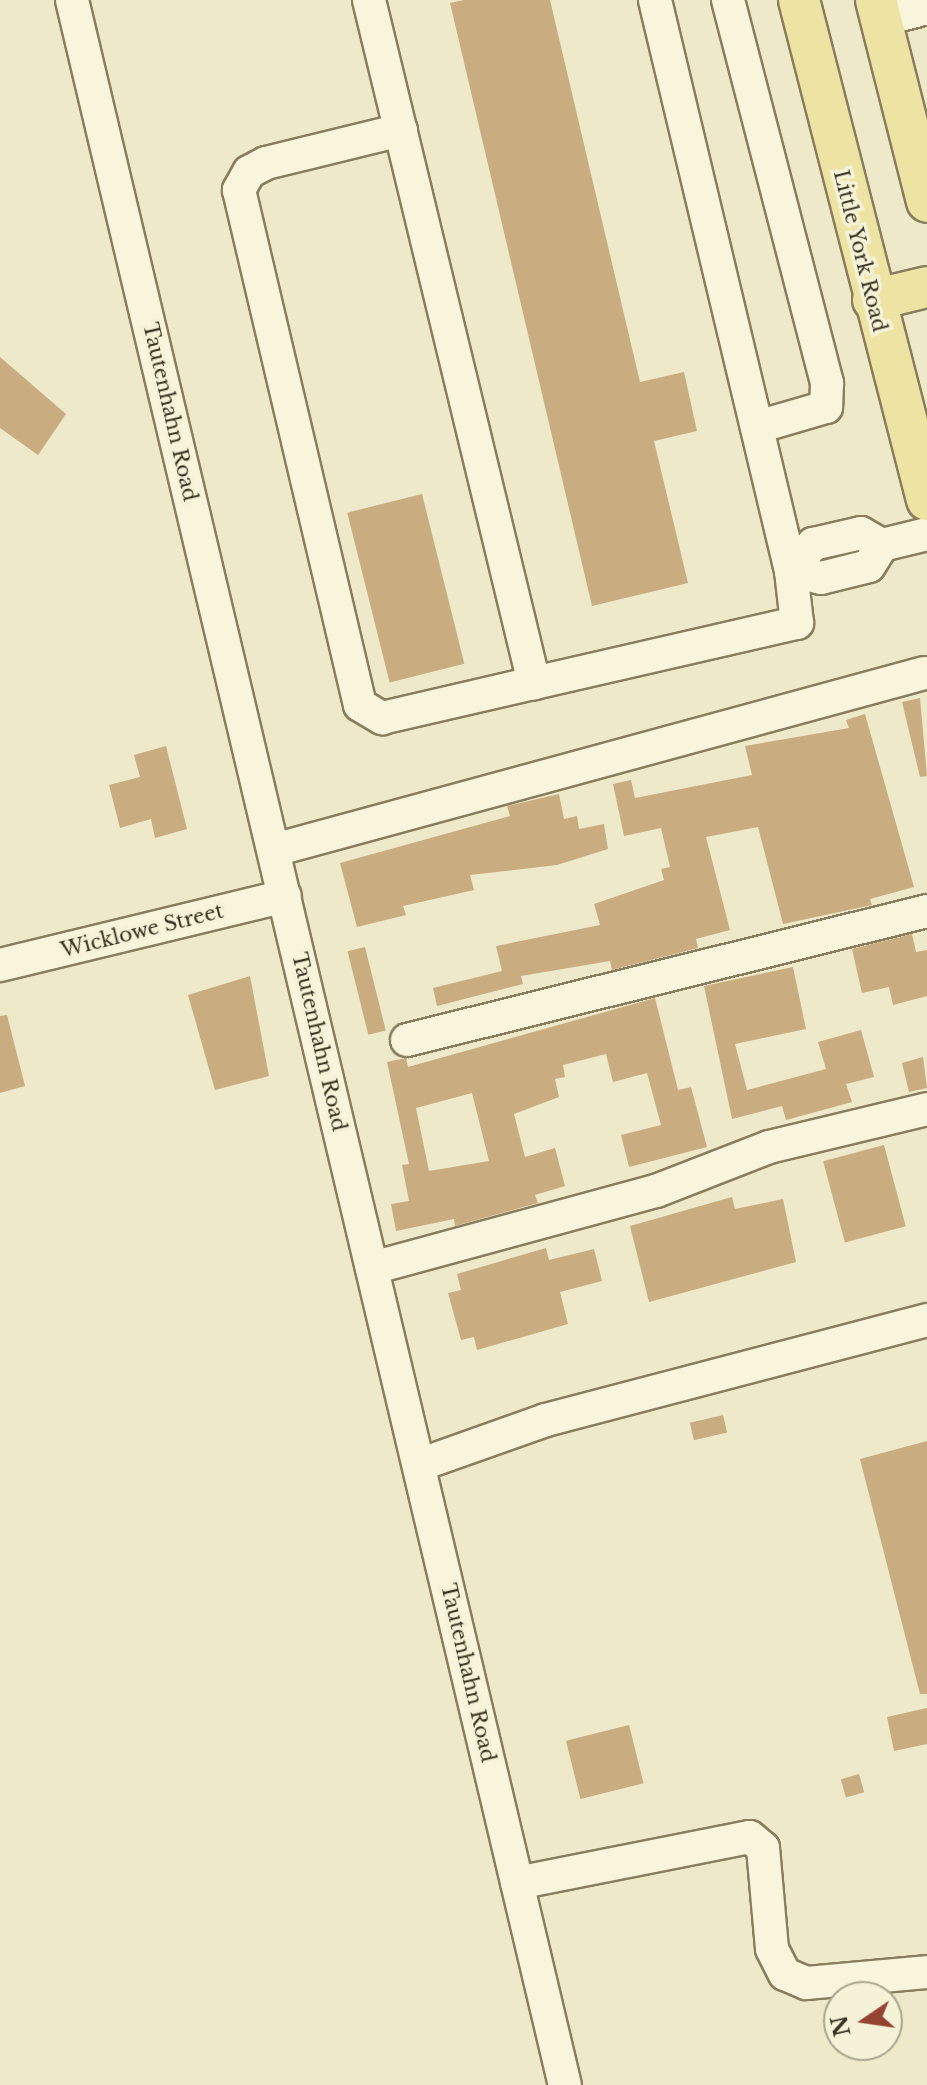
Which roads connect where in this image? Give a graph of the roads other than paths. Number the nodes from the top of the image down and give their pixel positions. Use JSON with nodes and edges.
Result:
{"nodes":[{"id":1,"x":72,"y":0,"type":"edge"},
{"id":2,"x":369,"y":0,"type":"edge"},
{"id":3,"x":655,"y":0,"type":"edge"},
{"id":4,"x":728,"y":0,"type":"edge"},
{"id":5,"x":799,"y":0,"type":"edge"},
{"id":6,"x":927,"y":8,"type":"edge"},
{"id":7,"x":878,"y":10,"type":"edge"},
{"id":8,"x":401,"y":130,"type":"junction"},
{"id":9,"x":924,"y":178,"type":"edge"},
{"id":10,"x":927,"y":287,"type":"edge"},
{"id":11,"x":873,"y":300,"type":"junction"},
{"id":12,"x":757,"y":427,"type":"junction"},
{"id":13,"x":927,"y":500,"type":"edge"},
{"id":14,"x":927,"y":534,"type":"edge"},
{"id":15,"x":791,"y":571,"type":"junction"},
{"id":16,"x":924,"y":673,"type":"dead end"},
{"id":17,"x":534,"y":683,"type":"junction"},
{"id":18,"x":274,"y":850,"type":"junction"},
{"id":19,"x":285,"y":896,"type":"junction"},
{"id":20,"x":927,"y":911,"type":"edge"},
{"id":21,"x":0,"y":965,"type":"edge"},
{"id":22,"x":407,"y":1040,"type":"dead end"},
{"id":23,"x":927,"y":1109,"type":"edge"},
{"id":24,"x":372,"y":1268,"type":"junction"},
{"id":25,"x":927,"y":1320,"type":"edge"},
{"id":26,"x":419,"y":1465,"type":"junction"},
{"id":27,"x":517,"y":1883,"type":"junction"},
{"id":28,"x":927,"y":1972,"type":"edge"},
{"id":29,"x":565,"y":2085,"type":"edge"}],
"edges":[{"from":1,"to":18,"type":"street","name":"Tautenhahn Road"},
{"from":2,"to":8,"type":"street"},
{"from":3,"to":12,"type":"street"},
{"from":4,"to":12,"type":"street"},
{"from":5,"to":11,"type":"main road","name":"Little York Road"},
{"from":6,"to":7,"type":"street"},
{"from":7,"to":9,"type":"main road"},
{"from":8,"to":17,"type":"street"},
{"from":8,"to":17,"type":"street"},
{"from":10,"to":11,"type":"main road"},
{"from":11,"to":13,"type":"main road","name":"Little York Road"},
{"from":12,"to":15,"type":"street"},
{"from":14,"to":15,"type":"street"},
{"from":15,"to":17,"type":"street"},
{"from":16,"to":18,"type":"street"},
{"from":18,"to":19,"type":"street","name":"Tautenhahn Road"},
{"from":19,"to":21,"type":"street","name":"Wicklowe Street"},
{"from":19,"to":24,"type":"street","name":"Tautenhahn Road"},
{"from":20,"to":22,"type":"street"},
{"from":23,"to":24,"type":"street"},
{"from":24,"to":26,"type":"street","name":"Tautenhahn Road"},
{"from":25,"to":26,"type":"street"},
{"from":26,"to":27,"type":"street","name":"Tautenhahn Road"},
{"from":27,"to":28,"type":"street"},
{"from":27,"to":29,"type":"street","name":"Tautenhahn Road"}]}
